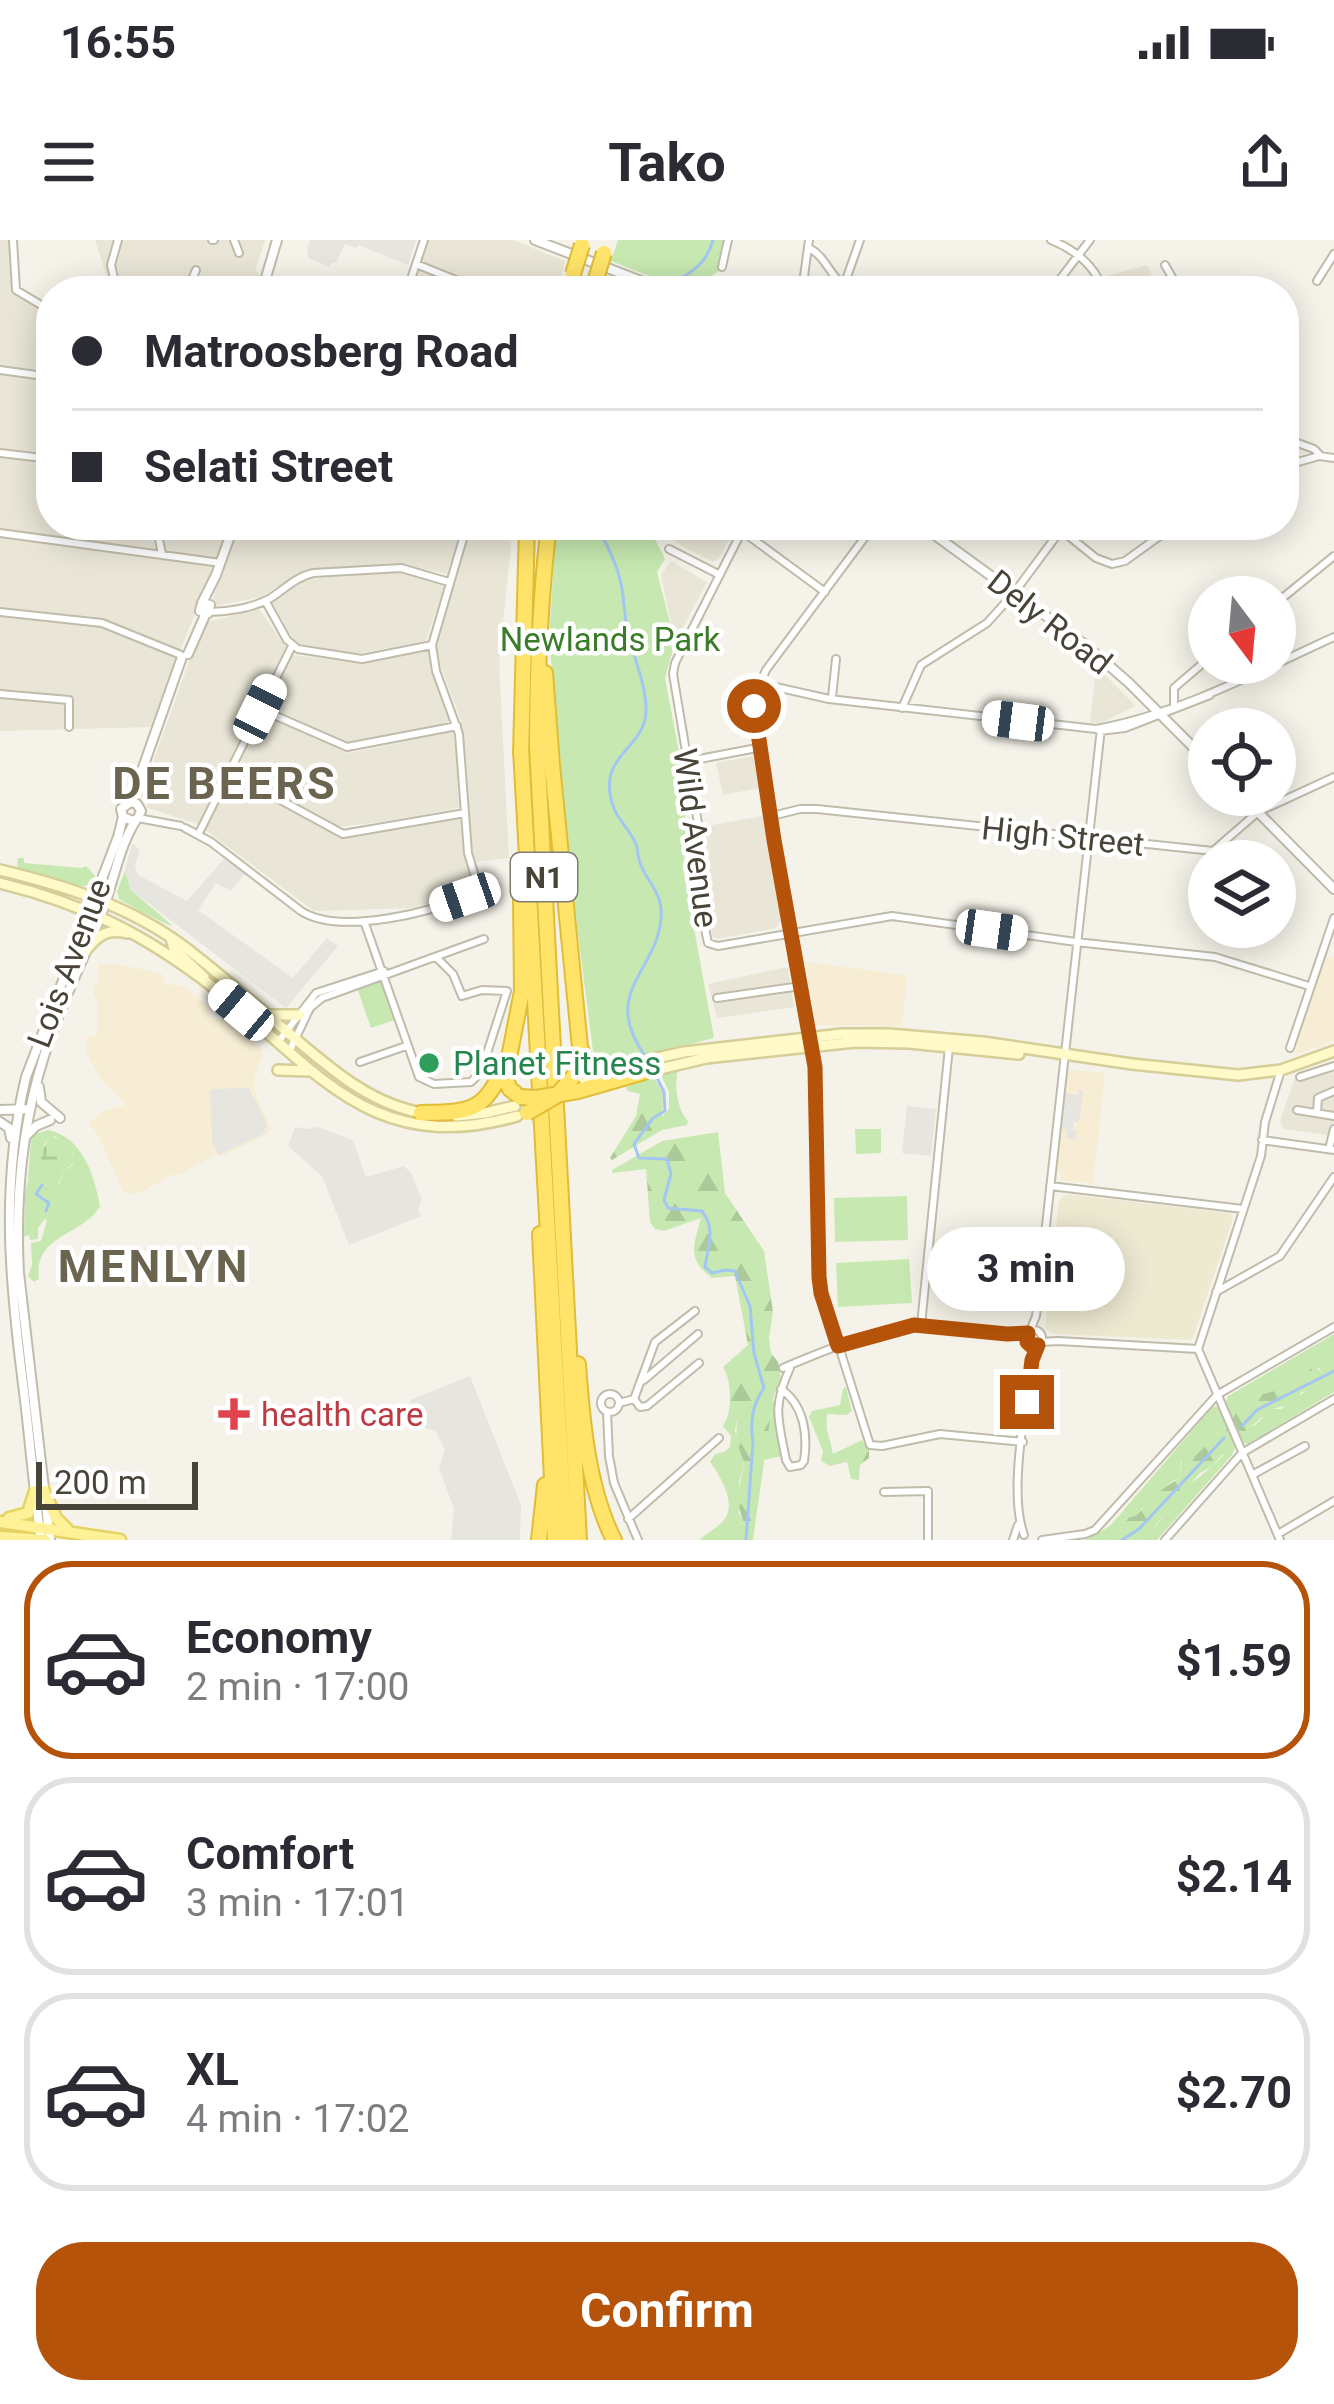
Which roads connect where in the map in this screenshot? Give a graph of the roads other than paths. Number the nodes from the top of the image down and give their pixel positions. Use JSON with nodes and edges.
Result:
{"nodes":[{"id":1,"x":13,"y":240,"type":"edge"},
{"id":2,"x":118,"y":240,"type":"edge"},
{"id":3,"x":234,"y":240,"type":"edge"},
{"id":4,"x":277,"y":240,"type":"edge"},
{"id":5,"x":424,"y":240,"type":"edge"},
{"id":6,"x":535,"y":240,"type":"edge"},
{"id":7,"x":728,"y":240,"type":"edge"},
{"id":8,"x":860,"y":240,"type":"edge"},
{"id":9,"x":1051,"y":240,"type":"edge"},
{"id":10,"x":1090,"y":240,"type":"edge"},
{"id":11,"x":583,"y":243,"type":"edge"},
{"id":12,"x":809,"y":244,"type":"edge"},
{"id":13,"x":606,"y":247,"type":"edge"},
{"id":14,"x":239,"y":253,"type":"dead end"},
{"id":15,"x":1334,"y":254,"type":"edge"},
{"id":16,"x":1078,"y":255,"type":"junction"},
{"id":17,"x":416,"y":264,"type":"junction"},
{"id":18,"x":1165,"y":266,"type":"dead end"},
{"id":19,"x":722,"y":267,"type":"dead end"},
{"id":20,"x":196,"y":270,"type":"dead end"},
{"id":21,"x":113,"y":276,"type":"edge"},
{"id":22,"x":193,"y":276,"type":"edge"},
{"id":23,"x":266,"y":276,"type":"edge"},
{"id":24,"x":412,"y":276,"type":"edge"},
{"id":25,"x":446,"y":276,"type":"edge"},
{"id":26,"x":573,"y":276,"type":"edge"},
{"id":27,"x":597,"y":276,"type":"edge"},
{"id":28,"x":627,"y":276,"type":"edge"},
{"id":29,"x":804,"y":276,"type":"edge"},
{"id":30,"x":834,"y":276,"type":"edge"},
{"id":31,"x":846,"y":276,"type":"edge"},
{"id":32,"x":1062,"y":276,"type":"edge"},
{"id":33,"x":1097,"y":276,"type":"edge"},
{"id":34,"x":1171,"y":276,"type":"edge"},
{"id":35,"x":1317,"y":281,"type":"dead end"},
{"id":36,"x":36,"y":302,"type":"edge"},
{"id":37,"x":0,"y":370,"type":"edge"},
{"id":38,"x":36,"y":374,"type":"edge"},
{"id":39,"x":1299,"y":444,"type":"edge"},
{"id":40,"x":0,"y":453,"type":"edge"},
{"id":41,"x":1321,"y":456,"type":"junction"},
{"id":42,"x":36,"y":457,"type":"edge"},
{"id":43,"x":1334,"y":458,"type":"edge"},
{"id":44,"x":1299,"y":462,"type":"edge"},
{"id":45,"x":0,"y":533,"type":"edge"},
{"id":46,"x":36,"y":538,"type":"edge"},
{"id":47,"x":54,"y":540,"type":"edge"},
{"id":48,"x":159,"y":540,"type":"edge"},
{"id":49,"x":229,"y":540,"type":"edge"},
{"id":50,"x":462,"y":540,"type":"edge"},
{"id":51,"x":527,"y":540,"type":"edge"},
{"id":52,"x":548,"y":540,"type":"edge"},
{"id":53,"x":549,"y":540,"type":"edge"},
{"id":54,"x":737,"y":540,"type":"edge"},
{"id":55,"x":758,"y":540,"type":"edge"},
{"id":56,"x":863,"y":540,"type":"edge"},
{"id":57,"x":942,"y":540,"type":"edge"},
{"id":58,"x":1050,"y":540,"type":"edge"},
{"id":59,"x":1073,"y":540,"type":"edge"},
{"id":60,"x":1158,"y":540,"type":"edge"},
{"id":61,"x":669,"y":549,"type":"dead end"},
{"id":62,"x":162,"y":554,"type":"junction"},
{"id":63,"x":1334,"y":556,"type":"edge"},
{"id":64,"x":221,"y":563,"type":"junction"},
{"id":65,"x":720,"y":575,"type":"junction"},
{"id":66,"x":449,"y":582,"type":"junction"},
{"id":67,"x":1296,"y":587,"type":"edge"},
{"id":68,"x":825,"y":592,"type":"junction"},
{"id":69,"x":1014,"y":593,"type":"junction"},
{"id":70,"x":266,"y":601,"type":"junction"},
{"id":71,"x":206,"y":608,"type":"junction"},
{"id":72,"x":0,"y":611,"type":"edge"},
{"id":73,"x":1334,"y":637,"type":"edge"},
{"id":74,"x":432,"y":645,"type":"junction"},
{"id":75,"x":292,"y":646,"type":"junction"},
{"id":76,"x":184,"y":654,"type":"junction"},
{"id":77,"x":836,"y":659,"type":"dead end"},
{"id":78,"x":1188,"y":676,"type":"edge"},
{"id":79,"x":758,"y":683,"type":"junction"},
{"id":80,"x":0,"y":694,"type":"edge"},
{"id":81,"x":832,"y":699,"type":"junction"},
{"id":82,"x":902,"y":708,"type":"junction"},
{"id":83,"x":1175,"y":708,"type":"junction"},
{"id":84,"x":260,"y":709,"type":"junction"},
{"id":85,"x":1157,"y":715,"type":"junction"},
{"id":86,"x":458,"y":726,"type":"junction"},
{"id":87,"x":69,"y":727,"type":"dead end"},
{"id":88,"x":1099,"y":730,"type":"junction"},
{"id":89,"x":1188,"y":740,"type":"edge"},
{"id":90,"x":762,"y":747,"type":"junction"},
{"id":91,"x":521,"y":749,"type":"junction"},
{"id":92,"x":688,"y":762,"type":"junction"},
{"id":93,"x":229,"y":772,"type":"junction"},
{"id":94,"x":1334,"y":777,"type":"edge"},
{"id":95,"x":1296,"y":794,"type":"edge"},
{"id":96,"x":136,"y":810,"type":"junction"},
{"id":97,"x":465,"y":813,"type":"junction"},
{"id":98,"x":772,"y":816,"type":"junction"},
{"id":99,"x":1253,"y":816,"type":"edge"},
{"id":100,"x":1262,"y":816,"type":"edge"},
{"id":101,"x":123,"y":817,"type":"junction"},
{"id":102,"x":199,"y":833,"type":"junction"},
{"id":103,"x":1088,"y":839,"type":"junction"},
{"id":104,"x":0,"y":870,"type":"edge"},
{"id":105,"x":0,"y":883,"type":"edge"},
{"id":106,"x":1334,"y":889,"type":"edge"},
{"id":107,"x":100,"y":899,"type":"junction"},
{"id":108,"x":95,"y":913,"type":"junction"},
{"id":109,"x":1334,"y":918,"type":"edge"},
{"id":110,"x":364,"y":921,"type":"junction"},
{"id":111,"x":169,"y":933,"type":"junction"},
{"id":112,"x":791,"y":933,"type":"junction"},
{"id":113,"x":143,"y":938,"type":"junction"},
{"id":114,"x":484,"y":939,"type":"dead end"},
{"id":115,"x":1076,"y":942,"type":"junction"},
{"id":116,"x":87,"y":949,"type":"junction"},
{"id":117,"x":436,"y":957,"type":"junction"},
{"id":118,"x":381,"y":974,"type":"junction"},
{"id":119,"x":211,"y":986,"type":"junction"},
{"id":120,"x":801,"y":986,"type":"junction"},
{"id":121,"x":1310,"y":986,"type":"junction"},
{"id":122,"x":717,"y":998,"type":"dead end"},
{"id":123,"x":266,"y":1015,"type":"junction"},
{"id":124,"x":299,"y":1015,"type":"junction"},
{"id":125,"x":286,"y":1030,"type":"junction"},
{"id":126,"x":514,"y":1035,"type":"junction"},
{"id":127,"x":296,"y":1040,"type":"junction"},
{"id":128,"x":811,"y":1041,"type":"junction"},
{"id":129,"x":278,"y":1042,"type":"junction"},
{"id":130,"x":406,"y":1046,"type":"junction"},
{"id":131,"x":580,"y":1047,"type":"junction"},
{"id":132,"x":949,"y":1047,"type":"junction"},
{"id":133,"x":1290,"y":1048,"type":"dead end"},
{"id":134,"x":289,"y":1052,"type":"junction"},
{"id":135,"x":1334,"y":1052,"type":"edge"},
{"id":136,"x":1063,"y":1056,"type":"junction"},
{"id":137,"x":359,"y":1062,"type":"dead end"},
{"id":138,"x":1334,"y":1066,"type":"edge"},
{"id":139,"x":278,"y":1070,"type":"dead end"},
{"id":140,"x":1281,"y":1070,"type":"junction"},
{"id":141,"x":309,"y":1071,"type":"junction"},
{"id":142,"x":644,"y":1072,"type":"joint"},
{"id":143,"x":39,"y":1074,"type":"junction"},
{"id":144,"x":602,"y":1076,"type":"junction"},
{"id":145,"x":1300,"y":1077,"type":"dead end"},
{"id":146,"x":578,"y":1087,"type":"junction"},
{"id":147,"x":1334,"y":1091,"type":"edge"},
{"id":148,"x":520,"y":1108,"type":"junction"},
{"id":149,"x":1297,"y":1110,"type":"dead end"},
{"id":150,"x":17,"y":1113,"type":"junction"},
{"id":151,"x":29,"y":1113,"type":"junction"},
{"id":152,"x":421,"y":1113,"type":"junction"},
{"id":153,"x":1317,"y":1113,"type":"junction"},
{"id":154,"x":1334,"y":1115,"type":"edge"},
{"id":155,"x":0,"y":1117,"type":"edge"},
{"id":156,"x":543,"y":1121,"type":"junction"},
{"id":157,"x":1334,"y":1129,"type":"edge"},
{"id":158,"x":25,"y":1137,"type":"junction"},
{"id":159,"x":1262,"y":1140,"type":"junction"},
{"id":160,"x":13,"y":1145,"type":"junction"},
{"id":161,"x":1331,"y":1150,"type":"edge"},
{"id":162,"x":1334,"y":1177,"type":"edge"},
{"id":163,"x":1050,"y":1186,"type":"junction"},
{"id":164,"x":1243,"y":1209,"type":"junction"},
{"id":165,"x":562,"y":1228,"type":"junction"},
{"id":166,"x":1216,"y":1292,"type":"junction"},
{"id":167,"x":695,"y":1311,"type":"dead end"},
{"id":168,"x":921,"y":1325,"type":"junction"},
{"id":169,"x":1334,"y":1327,"type":"edge"},
{"id":170,"x":698,"y":1334,"type":"dead end"},
{"id":171,"x":1034,"y":1338,"type":"junction"},
{"id":172,"x":838,"y":1346,"type":"junction"},
{"id":173,"x":1198,"y":1348,"type":"junction"},
{"id":174,"x":699,"y":1364,"type":"dead end"},
{"id":175,"x":641,"y":1382,"type":"junction"},
{"id":176,"x":781,"y":1390,"type":"junction"},
{"id":177,"x":1217,"y":1395,"type":"junction"},
{"id":178,"x":1334,"y":1399,"type":"edge"},
{"id":179,"x":634,"y":1400,"type":"junction"},
{"id":180,"x":30,"y":1402,"type":"junction"},
{"id":181,"x":619,"y":1403,"type":"junction"},
{"id":182,"x":610,"y":1412,"type":"junction"},
{"id":183,"x":719,"y":1438,"type":"dead end"},
{"id":184,"x":548,"y":1440,"type":"junction"},
{"id":185,"x":1022,"y":1442,"type":"junction"},
{"id":186,"x":1305,"y":1446,"type":"dead end"},
{"id":187,"x":1242,"y":1453,"type":"junction"},
{"id":188,"x":1252,"y":1474,"type":"junction"},
{"id":189,"x":40,"y":1491,"type":"junction"},
{"id":190,"x":884,"y":1492,"type":"dead end"},
{"id":191,"x":1334,"y":1501,"type":"edge"},
{"id":192,"x":628,"y":1519,"type":"junction"},
{"id":193,"x":0,"y":1520,"type":"edge"},
{"id":194,"x":72,"y":1532,"type":"junction"},
{"id":195,"x":44,"y":1536,"type":"edge"},
{"id":196,"x":0,"y":1537,"type":"edge"},
{"id":197,"x":1279,"y":1537,"type":"edge"},
{"id":198,"x":1018,"y":1538,"type":"edge"},
{"id":199,"x":120,"y":1540,"type":"edge"},
{"id":200,"x":539,"y":1540,"type":"edge"},
{"id":201,"x":555,"y":1540,"type":"edge"},
{"id":202,"x":565,"y":1540,"type":"edge"},
{"id":203,"x":578,"y":1540,"type":"edge"},
{"id":204,"x":614,"y":1540,"type":"edge"},
{"id":205,"x":638,"y":1540,"type":"edge"},
{"id":206,"x":928,"y":1540,"type":"edge"},
{"id":207,"x":1040,"y":1540,"type":"edge"},
{"id":208,"x":1165,"y":1540,"type":"edge"}],
"edges":[{"from":1,"to":36,"type":"street"},
{"from":2,"to":21,"type":"street"},
{"from":3,"to":14,"type":"street"},
{"from":4,"to":23,"type":"street"},
{"from":5,"to":17,"type":"street"},
{"from":6,"to":28,"type":"street"},
{"from":7,"to":19,"type":"street"},
{"from":8,"to":31,"type":"street"},
{"from":9,"to":16,"type":"street"},
{"from":10,"to":16,"type":"street"},
{"from":11,"to":26,"type":"highway","bridge":true},
{"from":12,"to":29,"type":"street"},
{"from":12,"to":30,"type":"street"},
{"from":13,"to":27,"type":"highway","bridge":true},
{"from":15,"to":35,"type":"street"},
{"from":16,"to":32,"type":"street"},
{"from":16,"to":33,"type":"street"},
{"from":17,"to":24,"type":"street"},
{"from":17,"to":25,"type":"street"},
{"from":18,"to":34,"type":"street"},
{"from":20,"to":22,"type":"street"},
{"from":37,"to":38,"type":"street"},
{"from":39,"to":41,"type":"street"},
{"from":40,"to":42,"type":"street"},
{"from":41,"to":43,"type":"street"},
{"from":41,"to":44,"type":"street"},
{"from":45,"to":46,"type":"street"},
{"from":47,"to":62,"type":"street"},
{"from":48,"to":62,"type":"street"},
{"from":49,"to":64,"type":"street","name":"Lois Avenue"},
{"from":50,"to":66,"type":"street"},
{"from":51,"to":91,"type":"highway","number":"N1"},
{"from":52,"to":165,"type":"highway","number":"N1"},
{"from":53,"to":131,"type":"highway"},
{"from":54,"to":65,"type":"street","name":"Wild Avenue"},
{"from":55,"to":68,"type":"street"},
{"from":56,"to":68,"type":"street"},
{"from":57,"to":69,"type":"street","name":"Dely Road"},
{"from":58,"to":69,"type":"street"},
{"from":59,"to":60,"type":"street"},
{"from":61,"to":65,"type":"street"},
{"from":62,"to":64,"type":"street"},
{"from":63,"to":67,"type":"street"},
{"from":64,"to":71,"type":"street","name":"Lois Avenue"},
{"from":65,"to":92,"type":"street","name":"Wild Avenue"},
{"from":66,"to":70,"type":"street"},
{"from":66,"to":74,"type":"street"},
{"from":68,"to":79,"type":"street"},
{"from":69,"to":82,"type":"street"},
{"from":69,"to":85,"type":"street","name":"Dely Road"},
{"from":70,"to":71,"type":"street"},
{"from":70,"to":75,"type":"street"},
{"from":71,"to":76,"type":"street","name":"Lois Avenue"},
{"from":72,"to":76,"type":"street"},
{"from":73,"to":83,"type":"street"},
{"from":74,"to":75,"type":"street"},
{"from":74,"to":86,"type":"street"},
{"from":75,"to":84,"type":"street"},
{"from":76,"to":96,"type":"street","name":"Lois Avenue"},
{"from":77,"to":81,"type":"street"},
{"from":78,"to":83,"type":"street"},
{"from":79,"to":81,"type":"street"},
{"from":79,"to":90,"type":"street"},
{"from":80,"to":87,"type":"street"},
{"from":81,"to":82,"type":"street"},
{"from":82,"to":88,"type":"street"},
{"from":83,"to":85,"type":"street"},
{"from":84,"to":86,"type":"street"},
{"from":84,"to":93,"type":"street"},
{"from":85,"to":88,"type":"street"},
{"from":85,"to":89,"type":"street","name":"Dely Road"},
{"from":86,"to":97,"type":"street"},
{"from":88,"to":103,"type":"street"},
{"from":90,"to":92,"type":"street"},
{"from":90,"to":98,"type":"street"},
{"from":91,"to":126,"type":"highway"},
{"from":91,"to":156,"type":"highway","number":"N1"},
{"from":92,"to":112,"type":"street","name":"Wild Avenue"},
{"from":93,"to":97,"type":"street"},
{"from":93,"to":102,"type":"street"},
{"from":94,"to":95,"type":"street","name":"High Street"},
{"from":96,"to":101,"type":"street"},
{"from":96,"to":101,"type":"street","name":"Lois Avenue"},
{"from":96,"to":102,"type":"street"},
{"from":96,"to":107,"type":"street","name":"Lois Avenue"},
{"from":97,"to":110,"type":"street"},
{"from":98,"to":103,"type":"street","name":"High Street"},
{"from":98,"to":112,"type":"street"},
{"from":99,"to":103,"type":"street","name":"High Street"},
{"from":100,"to":106,"type":"street"},
{"from":101,"to":107,"type":"street","name":"Lois Avenue"},
{"from":102,"to":110,"type":"street"},
{"from":103,"to":115,"type":"street"},
{"from":104,"to":107,"type":"main road"},
{"from":105,"to":108,"type":"main road"},
{"from":107,"to":108,"type":"street","name":"Lois Avenue"},
{"from":107,"to":111,"type":"main road"},
{"from":108,"to":113,"type":"main road"},
{"from":108,"to":116,"type":"street","name":"Lois Avenue"},
{"from":108,"to":150,"type":"street","name":"Lois Avenue"},
{"from":109,"to":121,"type":"street"},
{"from":110,"to":118,"type":"street"},
{"from":111,"to":119,"type":"main road"},
{"from":111,"to":123,"type":"main road"},
{"from":112,"to":115,"type":"street"},
{"from":112,"to":120,"type":"street"},
{"from":113,"to":116,"type":"main road"},
{"from":113,"to":119,"type":"main road"},
{"from":114,"to":117,"type":"street"},
{"from":115,"to":121,"type":"street"},
{"from":115,"to":136,"type":"street"},
{"from":116,"to":143,"type":"street","name":"Lois Avenue"},
{"from":117,"to":118,"type":"street"},
{"from":117,"to":130,"type":"street"},
{"from":118,"to":124,"type":"street"},
{"from":118,"to":127,"type":"street"},
{"from":118,"to":130,"type":"street"},
{"from":119,"to":129,"type":"main road"},
{"from":120,"to":122,"type":"street"},
{"from":120,"to":128,"type":"street"},
{"from":121,"to":133,"type":"street"},
{"from":123,"to":124,"type":"main road"},
{"from":123,"to":125,"type":"main road"},
{"from":124,"to":125,"type":"street"},
{"from":125,"to":127,"type":"main road"},
{"from":125,"to":129,"type":"street"},
{"from":126,"to":148,"type":"highway"},
{"from":126,"to":152,"type":"highway"},
{"from":127,"to":134,"type":"street"},
{"from":127,"to":152,"type":"main road"},
{"from":128,"to":132,"type":"main road"},
{"from":128,"to":136,"type":"main road"},
{"from":128,"to":142,"type":"main road"},
{"from":128,"to":144,"type":"main road"},
{"from":128,"to":172,"type":"street"},
{"from":129,"to":134,"type":"main road"},
{"from":130,"to":137,"type":"street"},
{"from":131,"to":144,"type":"highway"},
{"from":131,"to":146,"type":"highway"},
{"from":132,"to":136,"type":"main road"},
{"from":132,"to":168,"type":"street"},
{"from":134,"to":141,"type":"main road"},
{"from":135,"to":140,"type":"main road"},
{"from":136,"to":140,"type":"main road"},
{"from":136,"to":163,"type":"street"},
{"from":138,"to":145,"type":"street"},
{"from":139,"to":141,"type":"main road"},
{"from":140,"to":159,"type":"street"},
{"from":141,"to":148,"type":"main road"},
{"from":142,"to":146,"type":"highway"},
{"from":143,"to":151,"type":"street","name":"Lois Avenue"},
{"from":143,"to":158,"type":"street"},
{"from":144,"to":146,"type":"main road"},
{"from":146,"to":148,"type":"highway","bridge":true},
{"from":147,"to":153,"type":"street"},
{"from":148,"to":152,"type":"main road"},
{"from":149,"to":153,"type":"street"},
{"from":150,"to":151,"type":"street"},
{"from":150,"to":155,"type":"street"},
{"from":150,"to":160,"type":"street","name":"Lois Avenue"},
{"from":151,"to":158,"type":"street","name":"Lois Avenue"},
{"from":153,"to":154,"type":"street"},
{"from":155,"to":160,"type":"street"},
{"from":156,"to":184,"type":"highway"},
{"from":156,"to":202,"type":"highway","number":"N1"},
{"from":157,"to":161,"type":"street"},
{"from":158,"to":180,"type":"street","name":"Lois Avenue"},
{"from":159,"to":161,"type":"street"},
{"from":159,"to":164,"type":"street"},
{"from":160,"to":180,"type":"street","name":"Lois Avenue"},
{"from":162,"to":166,"type":"street"},
{"from":163,"to":164,"type":"street"},
{"from":163,"to":171,"type":"street"},
{"from":164,"to":166,"type":"street"},
{"from":165,"to":203,"type":"highway","number":"N1"},
{"from":165,"to":204,"type":"highway"},
{"from":166,"to":173,"type":"street"},
{"from":167,"to":175,"type":"street"},
{"from":168,"to":171,"type":"street"},
{"from":168,"to":172,"type":"street"},
{"from":169,"to":177,"type":"street"},
{"from":170,"to":175,"type":"street"},
{"from":171,"to":173,"type":"street"},
{"from":171,"to":185,"type":"street"},
{"from":172,"to":176,"type":"street"},
{"from":172,"to":185,"type":"street"},
{"from":173,"to":177,"type":"street"},
{"from":174,"to":179,"type":"street"},
{"from":175,"to":179,"type":"street"},
{"from":176,"to":176,"type":"street"},
{"from":177,"to":187,"type":"street"},
{"from":177,"to":207,"type":"street"},
{"from":178,"to":187,"type":"street"},
{"from":179,"to":181,"type":"street"},
{"from":180,"to":189,"type":"street","name":"Lois Avenue"},
{"from":181,"to":182,"type":"street"},
{"from":181,"to":182,"type":"street"},
{"from":182,"to":192,"type":"street"},
{"from":183,"to":192,"type":"street"},
{"from":184,"to":200,"type":"highway"},
{"from":184,"to":201,"type":"highway"},
{"from":185,"to":198,"type":"street"},
{"from":186,"to":188,"type":"street"},
{"from":187,"to":188,"type":"street"},
{"from":187,"to":208,"type":"street"},
{"from":188,"to":197,"type":"street"},
{"from":189,"to":193,"type":"main road"},
{"from":189,"to":194,"type":"main road"},
{"from":189,"to":195,"type":"street","name":"Lois Avenue"},
{"from":190,"to":206,"type":"street"},
{"from":191,"to":197,"type":"street"},
{"from":192,"to":205,"type":"street"},
{"from":193,"to":195,"type":"main road"},
{"from":194,"to":195,"type":"main road"},
{"from":194,"to":199,"type":"main road"},
{"from":195,"to":196,"type":"main road"},
{"from":198,"to":207,"type":"street"}]}
